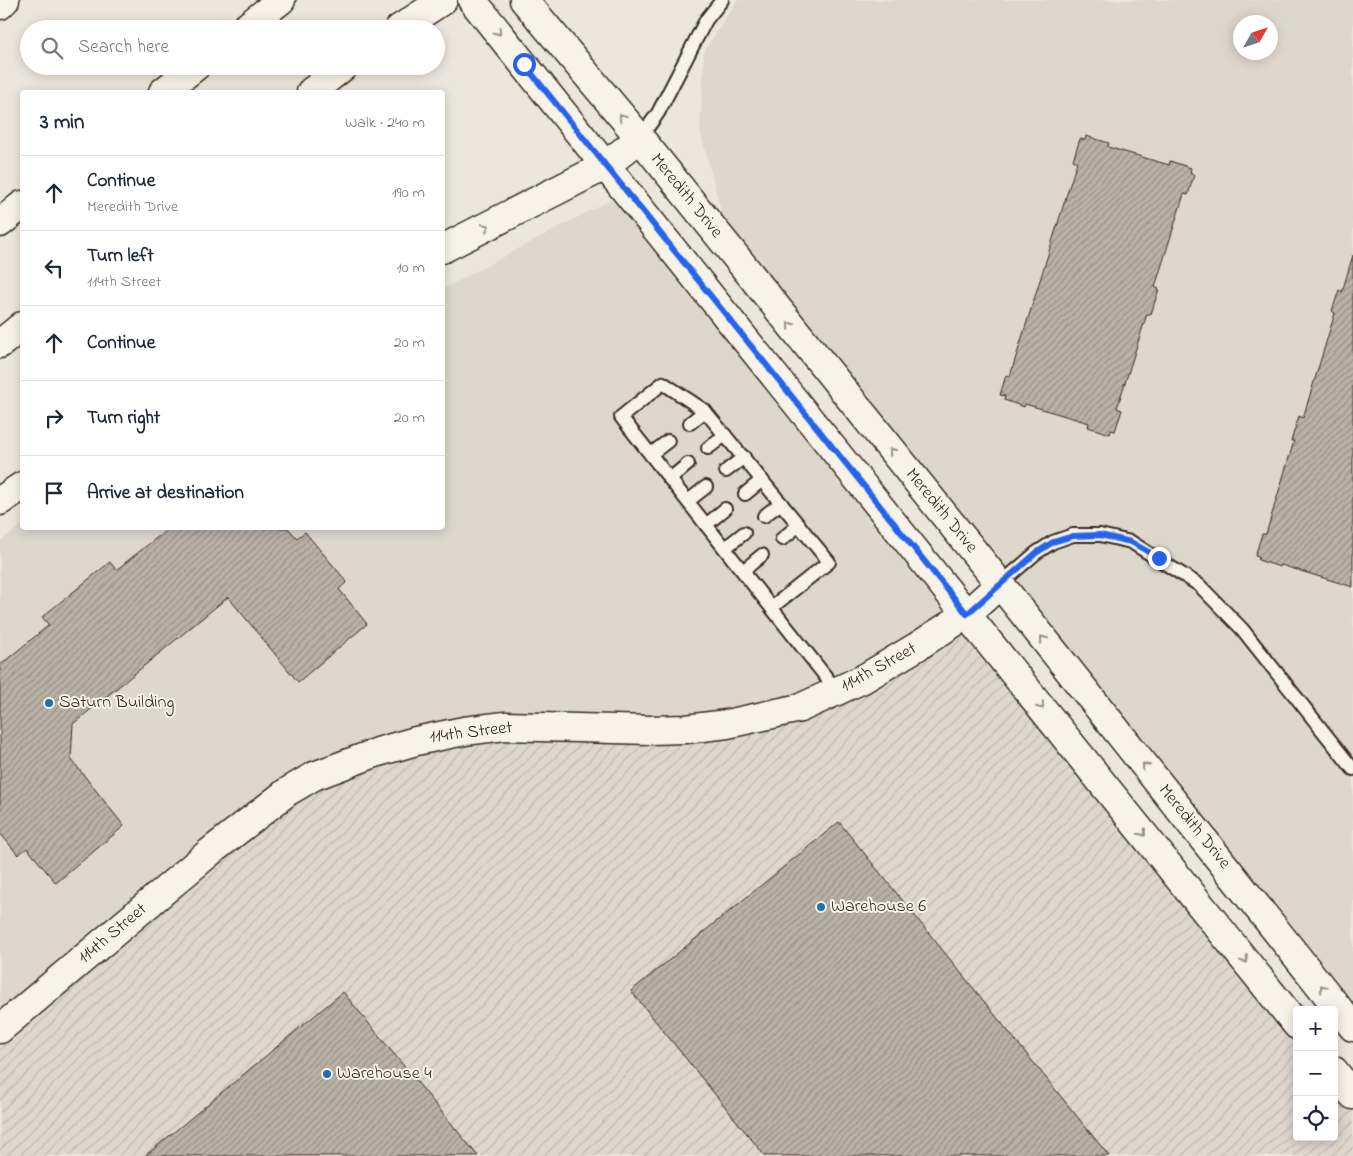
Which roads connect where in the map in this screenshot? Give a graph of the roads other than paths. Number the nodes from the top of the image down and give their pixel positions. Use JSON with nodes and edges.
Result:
{"nodes":[{"id":1,"x":5,"y":0,"type":"edge"},
{"id":2,"x":281,"y":0,"type":"edge"},
{"id":3,"x":443,"y":0,"type":"edge"},
{"id":4,"x":472,"y":0,"type":"edge"},
{"id":5,"x":524,"y":0,"type":"edge"},
{"id":6,"x":722,"y":0,"type":"edge"},
{"id":7,"x":0,"y":5,"type":"edge"},
{"id":8,"x":255,"y":20,"type":"edge"},
{"id":9,"x":413,"y":20,"type":"edge"},
{"id":10,"x":185,"y":75,"type":"edge"},
{"id":11,"x":333,"y":75,"type":"edge"},
{"id":12,"x":166,"y":90,"type":"edge"},
{"id":13,"x":314,"y":90,"type":"edge"},
{"id":14,"x":640,"y":138,"type":"junction"},
{"id":15,"x":606,"y":166,"type":"junction"},
{"id":16,"x":20,"y":207,"type":"edge"},
{"id":17,"x":0,"y":223,"type":"edge"},
{"id":18,"x":445,"y":247,"type":"edge"},
{"id":19,"x":20,"y":328,"type":"edge"},
{"id":20,"x":0,"y":344,"type":"edge"},
{"id":21,"x":705,"y":411,"type":"junction"},
{"id":22,"x":690,"y":423,"type":"dead end"},
{"id":23,"x":725,"y":435,"type":"junction"},
{"id":24,"x":668,"y":441,"type":"dead end"},
{"id":25,"x":708,"y":448,"type":"dead end"},
{"id":26,"x":651,"y":454,"type":"junction"},
{"id":27,"x":744,"y":457,"type":"junction"},
{"id":28,"x":688,"y":464,"type":"dead end"},
{"id":29,"x":726,"y":471,"type":"dead end"},
{"id":30,"x":670,"y":479,"type":"junction"},
{"id":31,"x":762,"y":480,"type":"junction"},
{"id":32,"x":20,"y":487,"type":"edge"},
{"id":33,"x":706,"y":487,"type":"dead end"},
{"id":34,"x":745,"y":494,"type":"dead end"},
{"id":35,"x":0,"y":500,"type":"edge"},
{"id":36,"x":688,"y":501,"type":"junction"},
{"id":37,"x":781,"y":503,"type":"junction"},
{"id":38,"x":726,"y":510,"type":"dead end"},
{"id":39,"x":764,"y":516,"type":"dead end"},
{"id":40,"x":706,"y":525,"type":"junction"},
{"id":41,"x":799,"y":525,"type":"junction"},
{"id":42,"x":744,"y":533,"type":"dead end"},
{"id":43,"x":782,"y":539,"type":"dead end"},
{"id":44,"x":725,"y":548,"type":"junction"},
{"id":45,"x":762,"y":555,"type":"dead end"},
{"id":46,"x":743,"y":571,"type":"junction"},
{"id":47,"x":1000,"y":584,"type":"junction"},
{"id":48,"x":772,"y":607,"type":"junction"},
{"id":49,"x":967,"y":614,"type":"junction"},
{"id":50,"x":837,"y":691,"type":"junction"},
{"id":51,"x":1353,"y":769,"type":"edge"},
{"id":52,"x":1293,"y":1020,"type":"edge"},
{"id":53,"x":1353,"y":1026,"type":"edge"},
{"id":54,"x":0,"y":1030,"type":"edge"},
{"id":55,"x":1338,"y":1076,"type":"edge"},
{"id":56,"x":1353,"y":1095,"type":"edge"}],
"edges":[{"from":1,"to":7,"type":"main road"},
{"from":2,"to":8,"type":"main road"},
{"from":3,"to":9,"type":"main road"},
{"from":4,"to":15,"type":"main road","one_way":true},
{"from":14,"to":5,"type":"main road","name":"Meredith Drive","one_way":true},
{"from":6,"to":14,"type":"lane"},
{"from":10,"to":12,"type":"main road"},
{"from":11,"to":13,"type":"main road"},
{"from":14,"to":15,"type":"main road"},
{"from":47,"to":14,"type":"main road","name":"Meredith Drive","one_way":true},
{"from":18,"to":15,"type":"main road","one_way":true},
{"from":15,"to":49,"type":"main road"},
{"from":16,"to":17,"type":"main road"},
{"from":19,"to":20,"type":"main road"},
{"from":21,"to":22,"type":"lane"},
{"from":21,"to":23,"type":"lane"},
{"from":21,"to":26,"type":"lane"},
{"from":23,"to":25,"type":"lane"},
{"from":23,"to":27,"type":"lane"},
{"from":24,"to":26,"type":"lane"},
{"from":26,"to":30,"type":"lane"},
{"from":27,"to":29,"type":"lane"},
{"from":27,"to":31,"type":"lane"},
{"from":28,"to":30,"type":"lane"},
{"from":30,"to":36,"type":"lane"},
{"from":31,"to":34,"type":"lane"},
{"from":31,"to":37,"type":"lane"},
{"from":32,"to":35,"type":"main road"},
{"from":33,"to":36,"type":"lane"},
{"from":36,"to":40,"type":"lane"},
{"from":37,"to":39,"type":"lane"},
{"from":37,"to":41,"type":"lane"},
{"from":38,"to":40,"type":"lane"},
{"from":40,"to":44,"type":"lane"},
{"from":41,"to":43,"type":"lane"},
{"from":41,"to":48,"type":"lane"},
{"from":42,"to":44,"type":"lane"},
{"from":44,"to":46,"type":"lane"},
{"from":45,"to":46,"type":"lane"},
{"from":46,"to":48,"type":"lane"},
{"from":47,"to":49,"type":"main road","name":"114th Street"},
{"from":47,"to":51,"type":"lane"},
{"from":53,"to":47,"type":"main road","name":"Meredith Drive","one_way":true},
{"from":48,"to":50,"type":"lane"},
{"from":49,"to":50,"type":"main road","name":"114th Street"},
{"from":49,"to":52,"type":"main road","one_way":true},
{"from":50,"to":54,"type":"main road","name":"114th Street"},
{"from":55,"to":56,"type":"main road"}]}
